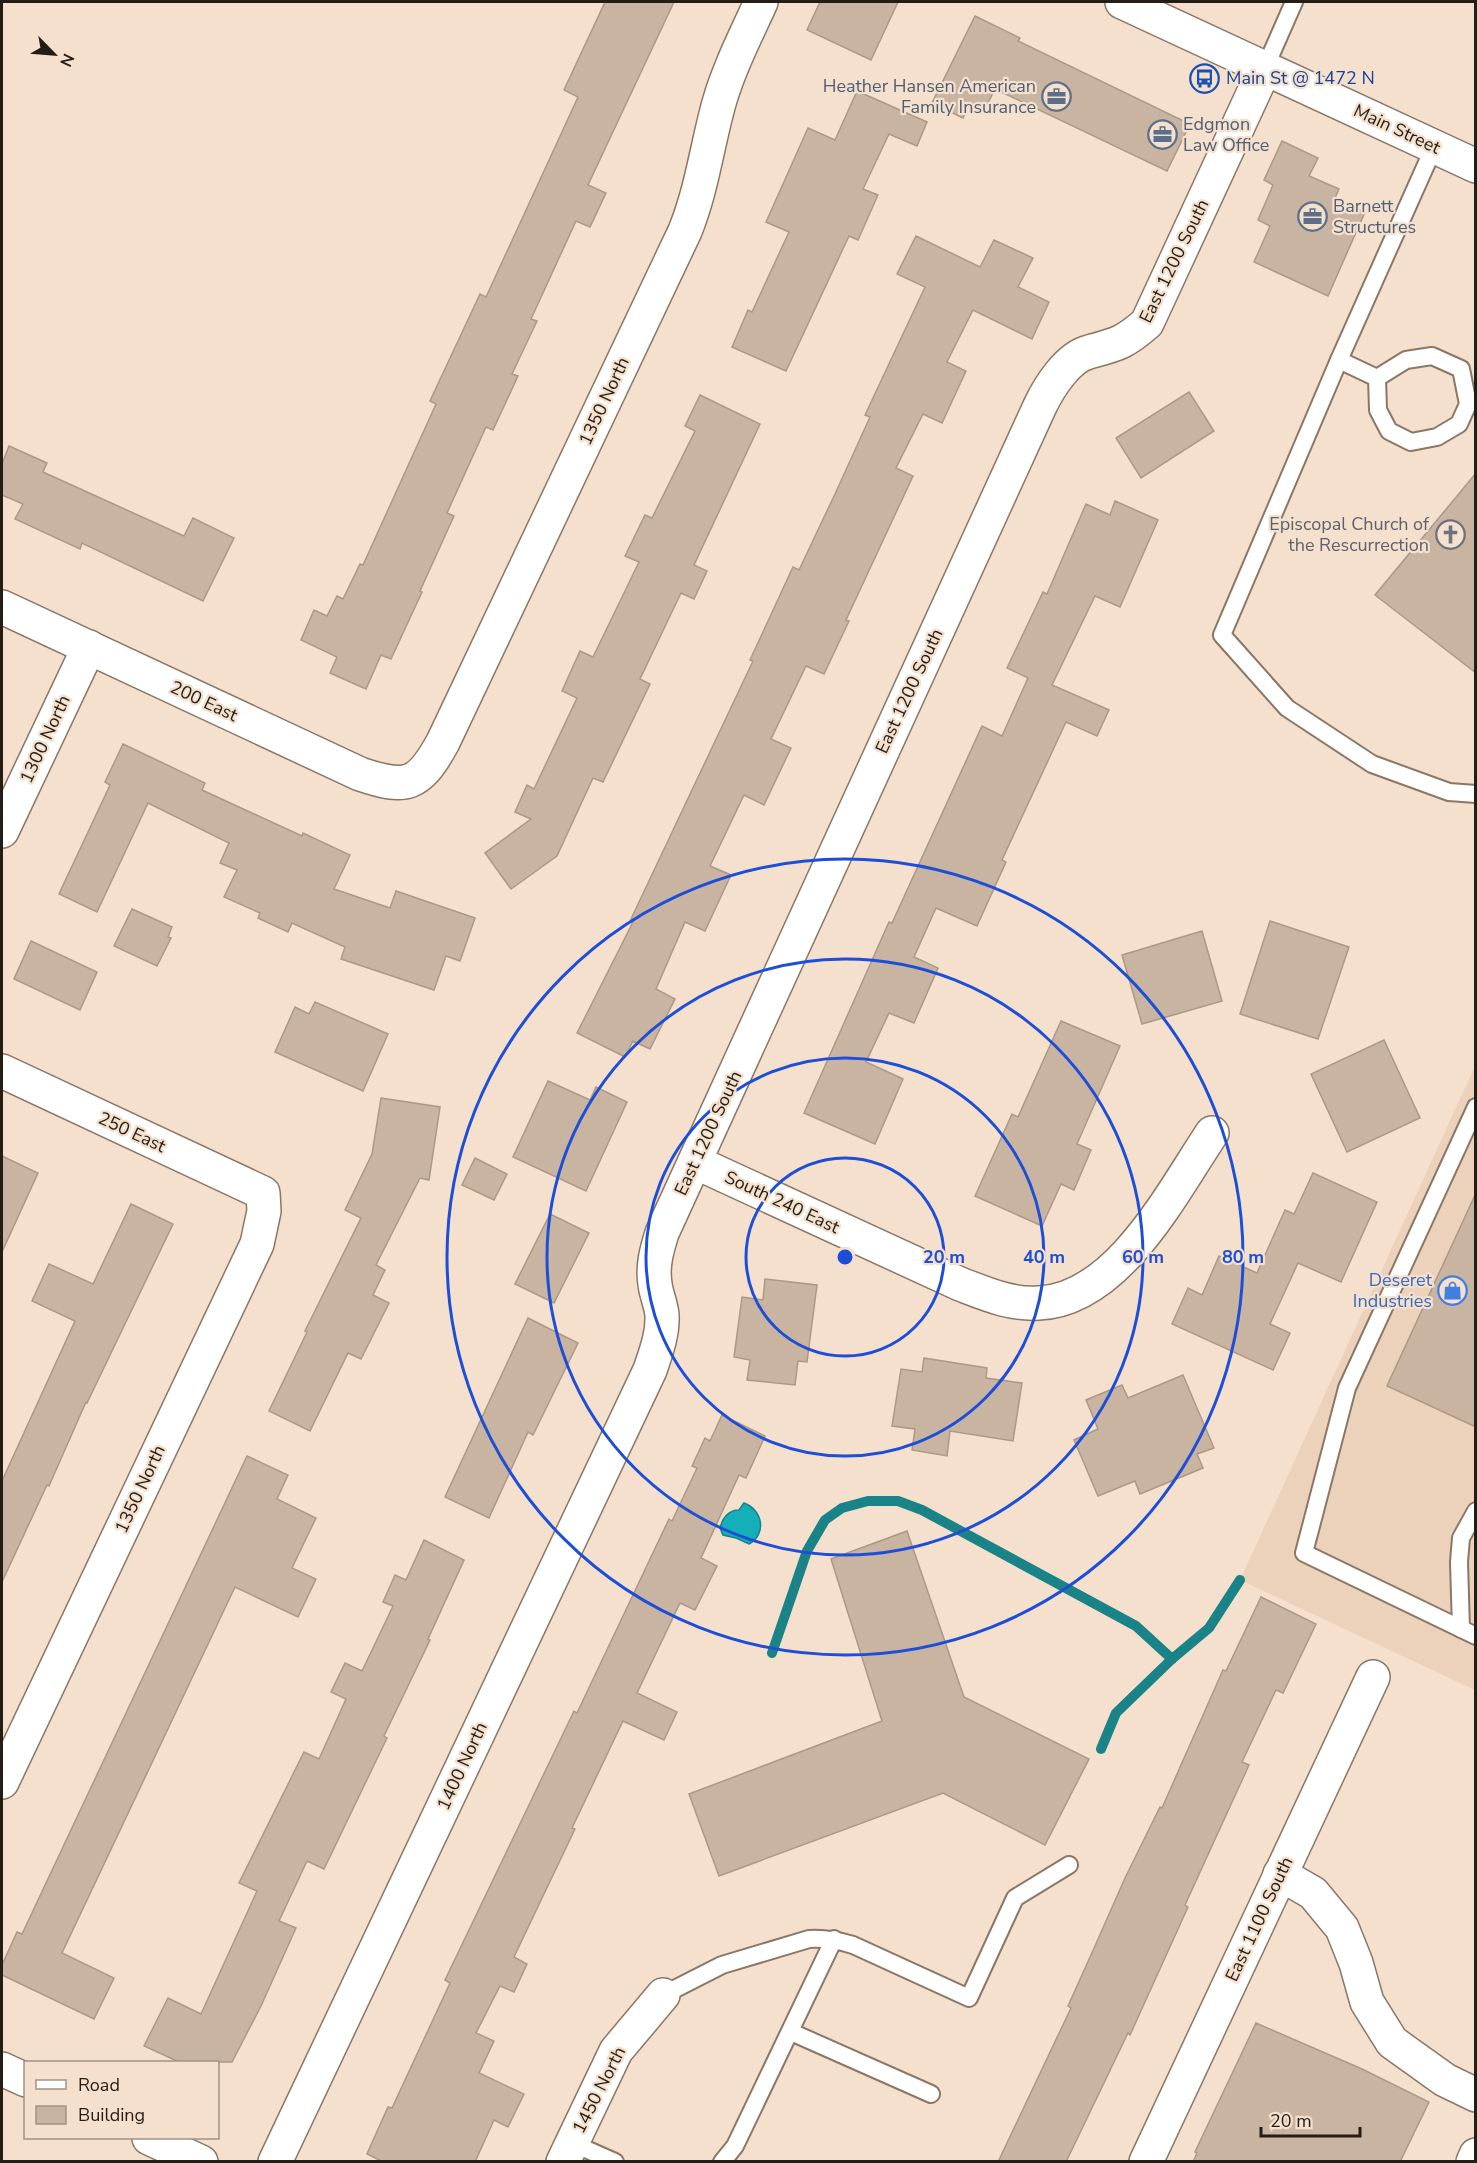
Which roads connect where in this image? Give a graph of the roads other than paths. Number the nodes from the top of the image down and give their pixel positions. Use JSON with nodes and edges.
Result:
{"nodes":[{"id":1,"x":761,"y":2,"type":"edge"},
{"id":2,"x":1122,"y":2,"type":"edge"},
{"id":3,"x":1294,"y":2,"type":"edge"},
{"id":4,"x":1265,"y":68,"type":"junction"},
{"id":5,"x":1434,"y":147,"type":"junction"},
{"id":6,"x":1476,"y":166,"type":"edge"},
{"id":7,"x":1339,"y":360,"type":"junction"},
{"id":8,"x":1377,"y":378,"type":"junction"},
{"id":9,"x":2,"y":607,"type":"edge"},
{"id":10,"x":88,"y":647,"type":"junction"},
{"id":11,"x":410,"y":782,"type":"joint"},
{"id":12,"x":1476,"y":794,"type":"edge"},
{"id":13,"x":2,"y":831,"type":"edge"},
{"id":14,"x":2,"y":1071,"type":"edge"},
{"id":15,"x":1476,"y":1107,"type":"edge"},
{"id":16,"x":1212,"y":1133,"type":"dead end"},
{"id":17,"x":694,"y":1162,"type":"junction"},
{"id":18,"x":263,"y":1193,"type":"joint"},
{"id":19,"x":650,"y":1370,"type":"joint"},
{"id":20,"x":1476,"y":1511,"type":"edge"},
{"id":21,"x":1468,"y":1633,"type":"edge"},
{"id":22,"x":1373,"y":1677,"type":"dead end"},
{"id":23,"x":2,"y":1782,"type":"edge"},
{"id":24,"x":1069,"y":1865,"type":"dead end"},
{"id":25,"x":1280,"y":1874,"type":"junction"},
{"id":26,"x":834,"y":1939,"type":"junction"},
{"id":27,"x":663,"y":1995,"type":"joint"},
{"id":28,"x":791,"y":2032,"type":"junction"},
{"id":29,"x":2,"y":2069,"type":"edge"},
{"id":30,"x":24,"y":2079,"type":"edge"},
{"id":31,"x":931,"y":2094,"type":"dead end"},
{"id":32,"x":1476,"y":2095,"type":"edge"},
{"id":33,"x":151,"y":2139,"type":"edge"},
{"id":34,"x":568,"y":2152,"type":"edge"},
{"id":35,"x":1476,"y":2155,"type":"edge"},
{"id":36,"x":201,"y":2162,"type":"edge"},
{"id":37,"x":275,"y":2162,"type":"edge"},
{"id":38,"x":615,"y":2162,"type":"edge"},
{"id":39,"x":722,"y":2162,"type":"edge"},
{"id":40,"x":1146,"y":2162,"type":"edge"},
{"id":41,"x":1473,"y":2162,"type":"edge"}],
"edges":[{"from":1,"to":11,"type":"street","name":"1350 North"},
{"from":2,"to":4,"type":"street","name":"Main Street"},
{"from":3,"to":4,"type":"lane"},
{"from":4,"to":5,"type":"street","name":"Main Street"},
{"from":4,"to":17,"type":"street","name":"East 1200 South"},
{"from":5,"to":6,"type":"street","name":"Main Street"},
{"from":5,"to":7,"type":"lane"},
{"from":7,"to":8,"type":"lane"},
{"from":7,"to":12,"type":"lane"},
{"from":8,"to":8,"type":"lane"},
{"from":9,"to":10,"type":"street","name":"200 East"},
{"from":10,"to":11,"type":"street","name":"200 East"},
{"from":10,"to":13,"type":"street","name":"1300 North"},
{"from":14,"to":18,"type":"street","name":"250 East"},
{"from":15,"to":21,"type":"lane"},
{"from":16,"to":17,"type":"street","name":"South 240 East"},
{"from":17,"to":19,"type":"street","name":"East 1200 South"},
{"from":18,"to":23,"type":"street","name":"1350 North"},
{"from":19,"to":37,"type":"street","name":"1400 North"},
{"from":20,"to":21,"type":"lane"},
{"from":22,"to":25,"type":"street","name":"East 1100 South"},
{"from":24,"to":26,"type":"lane"},
{"from":25,"to":32,"type":"street"},
{"from":25,"to":40,"type":"street","name":"East 1100 South"},
{"from":26,"to":27,"type":"lane"},
{"from":26,"to":28,"type":"lane"},
{"from":27,"to":34,"type":"street","name":"1450 North"},
{"from":28,"to":31,"type":"lane"},
{"from":28,"to":39,"type":"lane"},
{"from":29,"to":30,"type":"street"},
{"from":33,"to":36,"type":"street"},
{"from":34,"to":38,"type":"lane"},
{"from":35,"to":41,"type":"street"}]}
